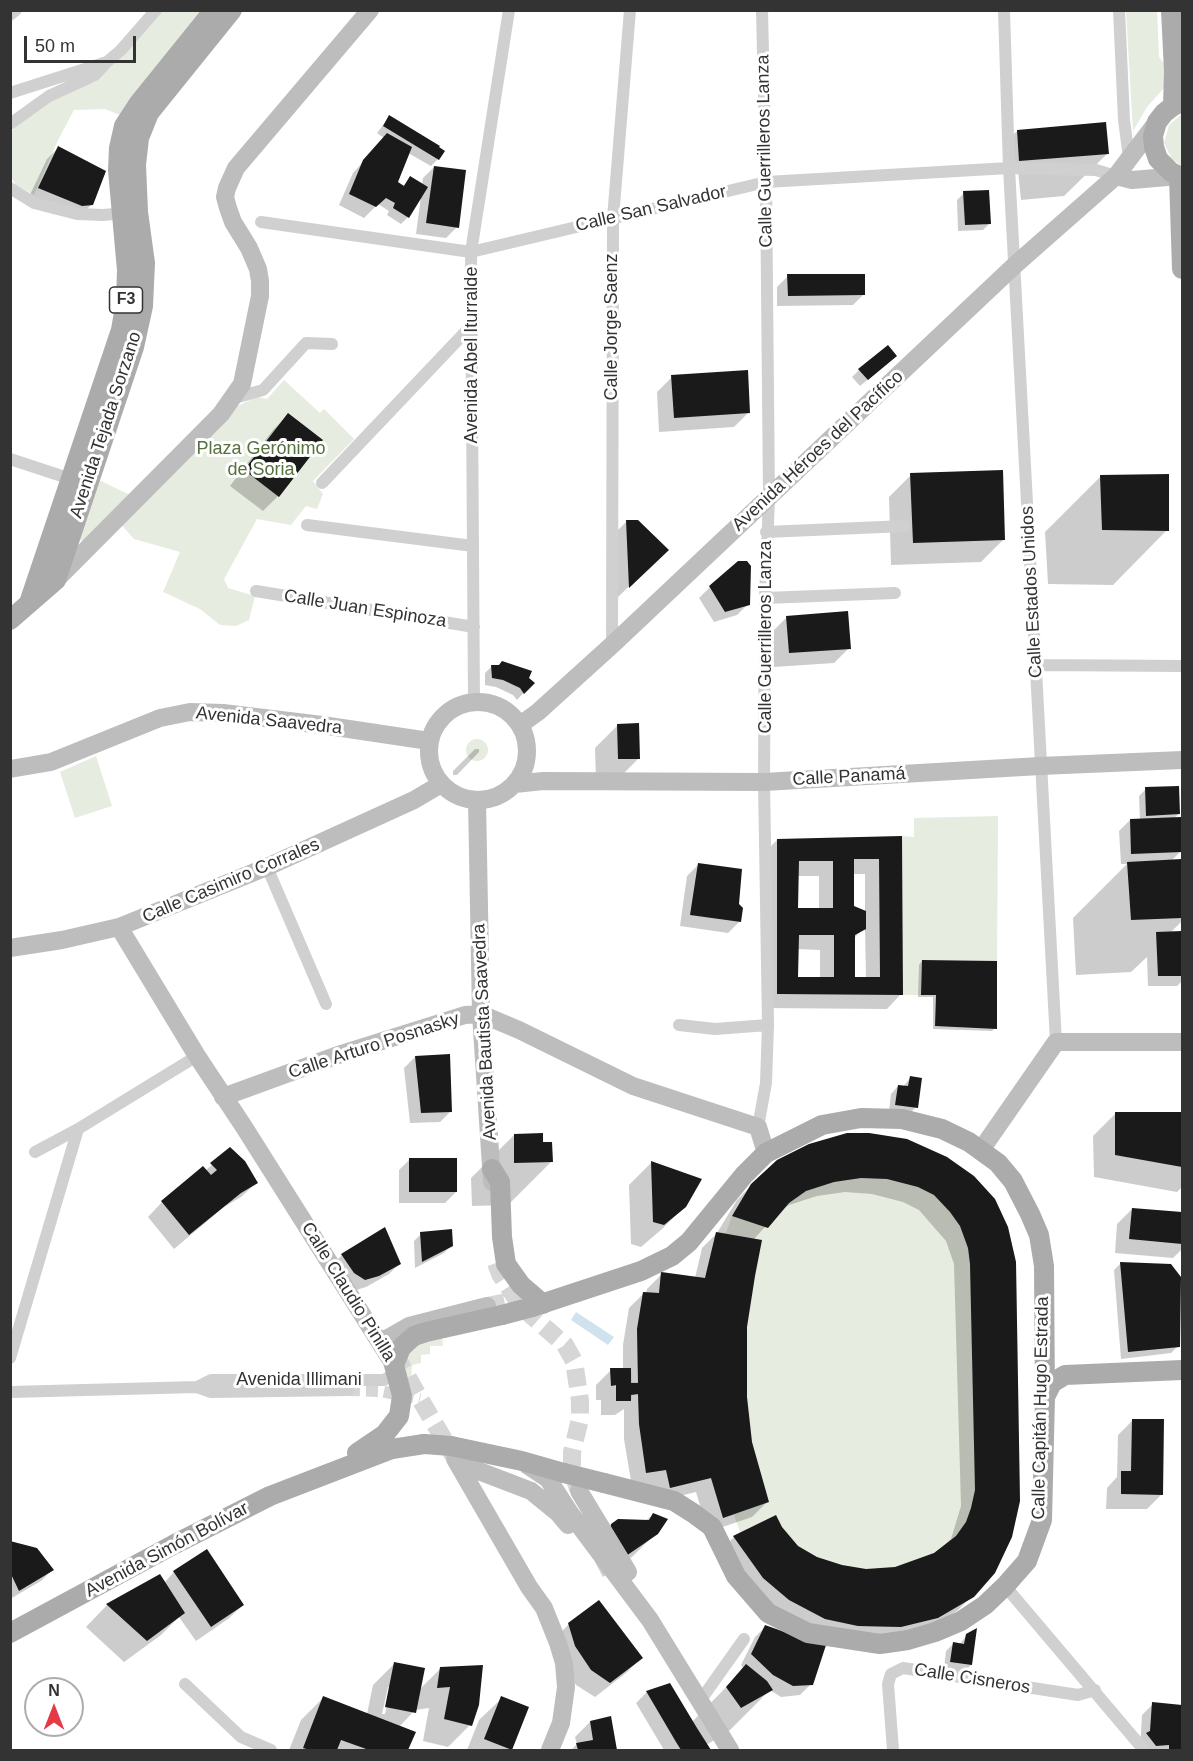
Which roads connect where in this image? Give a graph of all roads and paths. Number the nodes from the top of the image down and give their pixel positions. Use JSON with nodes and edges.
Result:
{"nodes":[{"id":1,"x":16,"y":10,"type":"edge"},
{"id":2,"x":156,"y":10,"type":"edge"},
{"id":3,"x":214,"y":10,"type":"edge"},
{"id":4,"x":232,"y":10,"type":"edge"},
{"id":5,"x":370,"y":10,"type":"edge"},
{"id":6,"x":509,"y":10,"type":"edge"},
{"id":7,"x":630,"y":10,"type":"edge"},
{"id":8,"x":762,"y":10,"type":"edge"},
{"id":9,"x":1004,"y":10,"type":"edge"},
{"id":10,"x":1119,"y":10,"type":"edge"},
{"id":11,"x":1171,"y":10,"type":"edge"},
{"id":12,"x":10,"y":15,"type":"edge"},
{"id":13,"x":107,"y":62,"type":"junction"},
{"id":14,"x":10,"y":93,"type":"edge"},
{"id":15,"x":1178,"y":104,"type":"edge"},
{"id":16,"x":1157,"y":122,"type":"junction"},
{"id":17,"x":10,"y":124,"type":"edge"},
{"id":18,"x":1128,"y":158,"type":"junction"},
{"id":19,"x":1009,"y":168,"type":"junction"},
{"id":20,"x":1116,"y":176,"type":"junction"},
{"id":21,"x":1181,"y":177,"type":"edge"},
{"id":22,"x":766,"y":182,"type":"junction"},
{"id":23,"x":10,"y":188,"type":"edge"},
{"id":24,"x":130,"y":212,"type":"junction"},
{"id":25,"x":613,"y":218,"type":"junction"},
{"id":26,"x":261,"y":222,"type":"dead end"},
{"id":27,"x":471,"y":252,"type":"junction"},
{"id":28,"x":1015,"y":265,"type":"junction"},
{"id":29,"x":1182,"y":269,"type":"edge"},
{"id":30,"x":472,"y":325,"type":"junction"},
{"id":31,"x":332,"y":344,"type":"dead end"},
{"id":32,"x":231,"y":399,"type":"junction"},
{"id":33,"x":10,"y":459,"type":"edge"},
{"id":34,"x":79,"y":481,"type":"junction"},
{"id":35,"x":322,"y":483,"type":"dead end"},
{"id":36,"x":769,"y":498,"type":"junction"},
{"id":37,"x":307,"y":525,"type":"dead end"},
{"id":38,"x":905,"y":526,"type":"dead end"},
{"id":39,"x":766,"y":532,"type":"junction"},
{"id":40,"x":473,"y":546,"type":"junction"},
{"id":41,"x":68,"y":551,"type":"junction"},
{"id":42,"x":256,"y":591,"type":"dead end"},
{"id":43,"x":895,"y":594,"type":"dead end"},
{"id":44,"x":765,"y":598,"type":"junction"},
{"id":45,"x":28,"y":606,"type":"junction"},
{"id":46,"x":10,"y":620,"type":"edge"},
{"id":47,"x":474,"y":627,"type":"junction"},
{"id":48,"x":612,"y":645,"type":"junction"},
{"id":49,"x":1036,"y":665,"type":"junction"},
{"id":50,"x":1182,"y":666,"type":"edge"},
{"id":51,"x":474,"y":702,"type":"junction"},
{"id":52,"x":520,"y":725,"type":"junction"},
{"id":53,"x":429,"y":741,"type":"junction"},
{"id":54,"x":1182,"y":760,"type":"edge"},
{"id":55,"x":1040,"y":766,"type":"junction"},
{"id":56,"x":10,"y":770,"type":"edge"},
{"id":57,"x":765,"y":782,"type":"junction"},
{"id":58,"x":441,"y":784,"type":"junction"},
{"id":59,"x":514,"y":784,"type":"junction"},
{"id":60,"x":477,"y":800,"type":"junction"},
{"id":61,"x":267,"y":867,"type":"junction"},
{"id":62,"x":119,"y":927,"type":"junction"},
{"id":63,"x":10,"y":948,"type":"edge"},
{"id":64,"x":326,"y":1004,"type":"dead end"},
{"id":65,"x":481,"y":1014,"type":"junction"},
{"id":66,"x":679,"y":1025,"type":"dead end"},
{"id":67,"x":768,"y":1025,"type":"junction"},
{"id":68,"x":1056,"y":1042,"type":"junction"},
{"id":69,"x":1182,"y":1042,"type":"edge"},
{"id":70,"x":197,"y":1056,"type":"junction"},
{"id":71,"x":223,"y":1097,"type":"junction"},
{"id":72,"x":244,"y":1126,"type":"junction"},
{"id":73,"x":758,"y":1126,"type":"junction"},
{"id":74,"x":78,"y":1129,"type":"junction"},
{"id":75,"x":258,"y":1141,"type":"dead end"},
{"id":76,"x":981,"y":1150,"type":"junction"},
{"id":77,"x":35,"y":1152,"type":"dead end"},
{"id":78,"x":766,"y":1153,"type":"junction"},
{"id":79,"x":492,"y":1169,"type":"junction"},
{"id":80,"x":496,"y":1263,"type":"tunnel mouth"},
{"id":81,"x":538,"y":1305,"type":"junction"},
{"id":82,"x":494,"y":1310,"type":"junction"},
{"id":83,"x":381,"y":1342,"type":"junction"},
{"id":84,"x":1043,"y":1352,"type":"junction"},
{"id":85,"x":10,"y":1358,"type":"edge"},
{"id":86,"x":394,"y":1365,"type":"junction"},
{"id":87,"x":1182,"y":1370,"type":"edge"},
{"id":88,"x":1065,"y":1375,"type":"junction"},
{"id":89,"x":197,"y":1387,"type":"junction"},
{"id":90,"x":348,"y":1390,"type":"tunnel mouth"},
{"id":91,"x":10,"y":1392,"type":"edge"},
{"id":92,"x":1045,"y":1397,"type":"junction"},
{"id":93,"x":455,"y":1456,"type":"junction"},
{"id":94,"x":522,"y":1461,"type":"junction"},
{"id":95,"x":328,"y":1473,"type":"junction"},
{"id":96,"x":579,"y":1491,"type":"tunnel mouth"},
{"id":97,"x":1005,"y":1586,"type":"junction"},
{"id":98,"x":650,"y":1620,"type":"junction"},
{"id":99,"x":10,"y":1633,"type":"edge"},
{"id":100,"x":744,"y":1640,"type":"dead end"},
{"id":101,"x":665,"y":1643,"type":"junction"},
{"id":102,"x":185,"y":1684,"type":"dead end"},
{"id":103,"x":1095,"y":1690,"type":"junction"},
{"id":104,"x":700,"y":1701,"type":"junction"},
{"id":105,"x":270,"y":1750,"type":"edge"},
{"id":106,"x":550,"y":1750,"type":"edge"},
{"id":107,"x":730,"y":1750,"type":"edge"},
{"id":108,"x":894,"y":1750,"type":"edge"},
{"id":109,"x":1144,"y":1750,"type":"edge"}],
"edges":[{"from":1,"to":12,"type":"street"},
{"from":2,"to":13,"type":"street"},
{"from":3,"to":24,"type":"main road","name":"Avenida Tejada Sorzano","number":"F3"},
{"from":4,"to":24,"type":"main road","name":"Avenida Tejada Sorzano","number":"F3"},
{"from":5,"to":32,"type":"main road"},
{"from":6,"to":27,"type":"street","name":"Avenida Abel Iturralde"},
{"from":7,"to":25,"type":"street","name":"Calle Jorge Saenz"},
{"from":8,"to":22,"type":"street","name":"Calle Guerrilleros Lanza"},
{"from":9,"to":19,"type":"street","name":"Calle Estados Unidos"},
{"from":10,"to":18,"type":"street"},
{"from":11,"to":15,"type":"main road"},
{"from":13,"to":14,"type":"street"},
{"from":13,"to":17,"type":"street"},
{"from":15,"to":16,"type":"main road"},
{"from":16,"to":18,"type":"main road","name":"Avenida Héroes del Pacífico"},
{"from":16,"to":21,"type":"main road"},
{"from":18,"to":20,"type":"main road","name":"Avenida Héroes del Pacífico"},
{"from":19,"to":20,"type":"street","name":"Calle San Salvador"},
{"from":19,"to":22,"type":"street","name":"Calle San Salvador"},
{"from":19,"to":28,"type":"street","name":"Calle Estados Unidos"},
{"from":20,"to":21,"type":"main road"},
{"from":20,"to":28,"type":"main road","name":"Avenida Héroes del Pacífico"},
{"from":21,"to":29,"type":"main road"},
{"from":22,"to":25,"type":"street","name":"Calle San Salvador"},
{"from":22,"to":36,"type":"street","name":"Calle Guerrilleros Lanza"},
{"from":23,"to":24,"type":"street"},
{"from":24,"to":34,"type":"main road","name":"Avenida Tejada Sorzano","number":"F3"},
{"from":25,"to":27,"type":"street","name":"Calle San Salvador"},
{"from":25,"to":48,"type":"street","name":"Calle Jorge Saenz"},
{"from":26,"to":27,"type":"street","name":"Calle San Salvador"},
{"from":27,"to":30,"type":"street","name":"Avenida Abel Iturralde"},
{"from":28,"to":36,"type":"main road","name":"Avenida Héroes del Pacífico"},
{"from":28,"to":49,"type":"street","name":"Calle Estados Unidos"},
{"from":30,"to":35,"type":"street"},
{"from":30,"to":40,"type":"street","name":"Avenida Abel Iturralde"},
{"from":31,"to":32,"type":"street"},
{"from":32,"to":41,"type":"main road"},
{"from":33,"to":34,"type":"street"},
{"from":34,"to":41,"type":"main road","name":"Avenida Tejada Sorzano","number":"F3"},
{"from":36,"to":39,"type":"street","name":"Calle Guerrilleros Lanza"},
{"from":36,"to":48,"type":"main road","name":"Avenida Héroes del Pacífico"},
{"from":37,"to":40,"type":"street"},
{"from":38,"to":39,"type":"street"},
{"from":39,"to":44,"type":"street","name":"Calle Guerrilleros Lanza"},
{"from":40,"to":47,"type":"street","name":"Avenida Abel Iturralde"},
{"from":41,"to":45,"type":"main road","name":"Avenida Tejada Sorzano","number":"F3"},
{"from":41,"to":45,"type":"main road","name":"Avenida Tejada Sorzano","number":"F3"},
{"from":42,"to":47,"type":"street","name":"Calle Juan Espinoza"},
{"from":43,"to":44,"type":"street"},
{"from":44,"to":57,"type":"street","name":"Calle Guerrilleros Lanza"},
{"from":45,"to":46,"type":"main road","name":"Avenida Tejada Sorzano","number":"F3"},
{"from":47,"to":51,"type":"street","name":"Avenida Abel Iturralde"},
{"from":48,"to":52,"type":"main road","name":"Avenida Héroes del Pacífico"},
{"from":49,"to":50,"type":"street"},
{"from":49,"to":55,"type":"street","name":"Calle Estados Unidos"},
{"from":51,"to":52,"type":"main road"},
{"from":51,"to":53,"type":"main road"},
{"from":52,"to":59,"type":"main road"},
{"from":53,"to":56,"type":"main road","name":"Avenida Saavedra"},
{"from":53,"to":58,"type":"main road"},
{"from":54,"to":55,"type":"main road","name":"Calle Panamá"},
{"from":55,"to":57,"type":"main road","name":"Calle Panamá"},
{"from":55,"to":68,"type":"street","name":"Calle Estados Unidos"},
{"from":57,"to":59,"type":"main road","name":"Calle Panamá"},
{"from":57,"to":67,"type":"street","name":"Calle Guerrilleros Lanza"},
{"from":58,"to":60,"type":"main road"},
{"from":58,"to":61,"type":"main road","name":"Calle Casimiro Corrales"},
{"from":59,"to":60,"type":"main road"},
{"from":60,"to":65,"type":"main road","name":"Avenida Bautista Saavedra"},
{"from":61,"to":62,"type":"main road","name":"Calle Casimiro Corrales"},
{"from":61,"to":64,"type":"street"},
{"from":62,"to":63,"type":"main road","name":"Calle Casimiro Corrales"},
{"from":62,"to":70,"type":"main road","name":"Calle Claudio Pinilla"},
{"from":65,"to":71,"type":"main road","name":"Calle Arturo Posnasky"},
{"from":65,"to":73,"type":"main road","name":"Calle Arturo Posnasky"},
{"from":65,"to":79,"type":"main road","name":"Avenida Bautista Saavedra"},
{"from":66,"to":67,"type":"street"},
{"from":67,"to":73,"type":"street","name":"Calle Guerrilleros Lanza"},
{"from":68,"to":69,"type":"main road"},
{"from":68,"to":76,"type":"main road"},
{"from":70,"to":71,"type":"main road","name":"Calle Claudio Pinilla"},
{"from":70,"to":74,"type":"street"},
{"from":71,"to":72,"type":"main road","name":"Calle Claudio Pinilla"},
{"from":72,"to":75,"type":"main road","name":"Calle Claudio Pinilla"},
{"from":72,"to":83,"type":"main road","name":"Calle Claudio Pinilla"},
{"from":73,"to":78,"type":"main road","name":"Calle Guerrilleros Lanza"},
{"from":74,"to":77,"type":"street"},
{"from":74,"to":85,"type":"street"},
{"from":76,"to":78,"type":"main road","name":"Calle Capitán Hugo Estrada"},
{"from":76,"to":84,"type":"main road","name":"Calle Capitán Hugo Estrada"},
{"from":78,"to":81,"type":"main road","name":"Calle Capitán Hugo Estrada"},
{"from":79,"to":80,"type":"main road","name":"Avenida Bautista Saavedra"},
{"from":79,"to":81,"type":"main road"},
{"from":81,"to":82,"type":"main road","name":"Calle Capitán Hugo Estrada","bridge":true},
{"from":82,"to":83,"type":"main road"},
{"from":82,"to":86,"type":"main road","name":"Calle Capitán Hugo Estrada"},
{"from":83,"to":86,"type":"main road","name":"Calle Claudio Pinilla"},
{"from":84,"to":88,"type":"main road"},
{"from":84,"to":92,"type":"main road","name":"Calle Capitán Hugo Estrada"},
{"from":86,"to":89,"type":"street","name":"Avenida Illimani"},
{"from":86,"to":95,"type":"main road","name":"Calle Claudio Pinilla"},
{"from":87,"to":88,"type":"main road"},
{"from":88,"to":92,"type":"main road"},
{"from":89,"to":90,"type":"street","name":"Avenida Illimani"},
{"from":89,"to":91,"type":"street","name":"Avenida Illimani"},
{"from":92,"to":97,"type":"main road","name":"Calle Capitán Hugo Estrada"},
{"from":93,"to":94,"type":"main road","name":"Calle Capitán Hugo Estrada"},
{"from":93,"to":95,"type":"main road","name":"Calle Capitán Hugo Estrada","bridge":true},
{"from":93,"to":101,"type":"main road"},
{"from":93,"to":106,"type":"main road"},
{"from":94,"to":97,"type":"main road","name":"Calle Capitán Hugo Estrada","bridge":true},
{"from":94,"to":98,"type":"main road"},
{"from":95,"to":99,"type":"main road","name":"Avenida Simón Bolívar"},
{"from":96,"to":98,"type":"main road"},
{"from":97,"to":103,"type":"street"},
{"from":98,"to":101,"type":"main road"},
{"from":100,"to":104,"type":"street"},
{"from":101,"to":104,"type":"main road"},
{"from":102,"to":105,"type":"street"},
{"from":103,"to":108,"type":"street","name":"Calle Cisneros"},
{"from":103,"to":109,"type":"street"},
{"from":104,"to":107,"type":"main road"}]}
